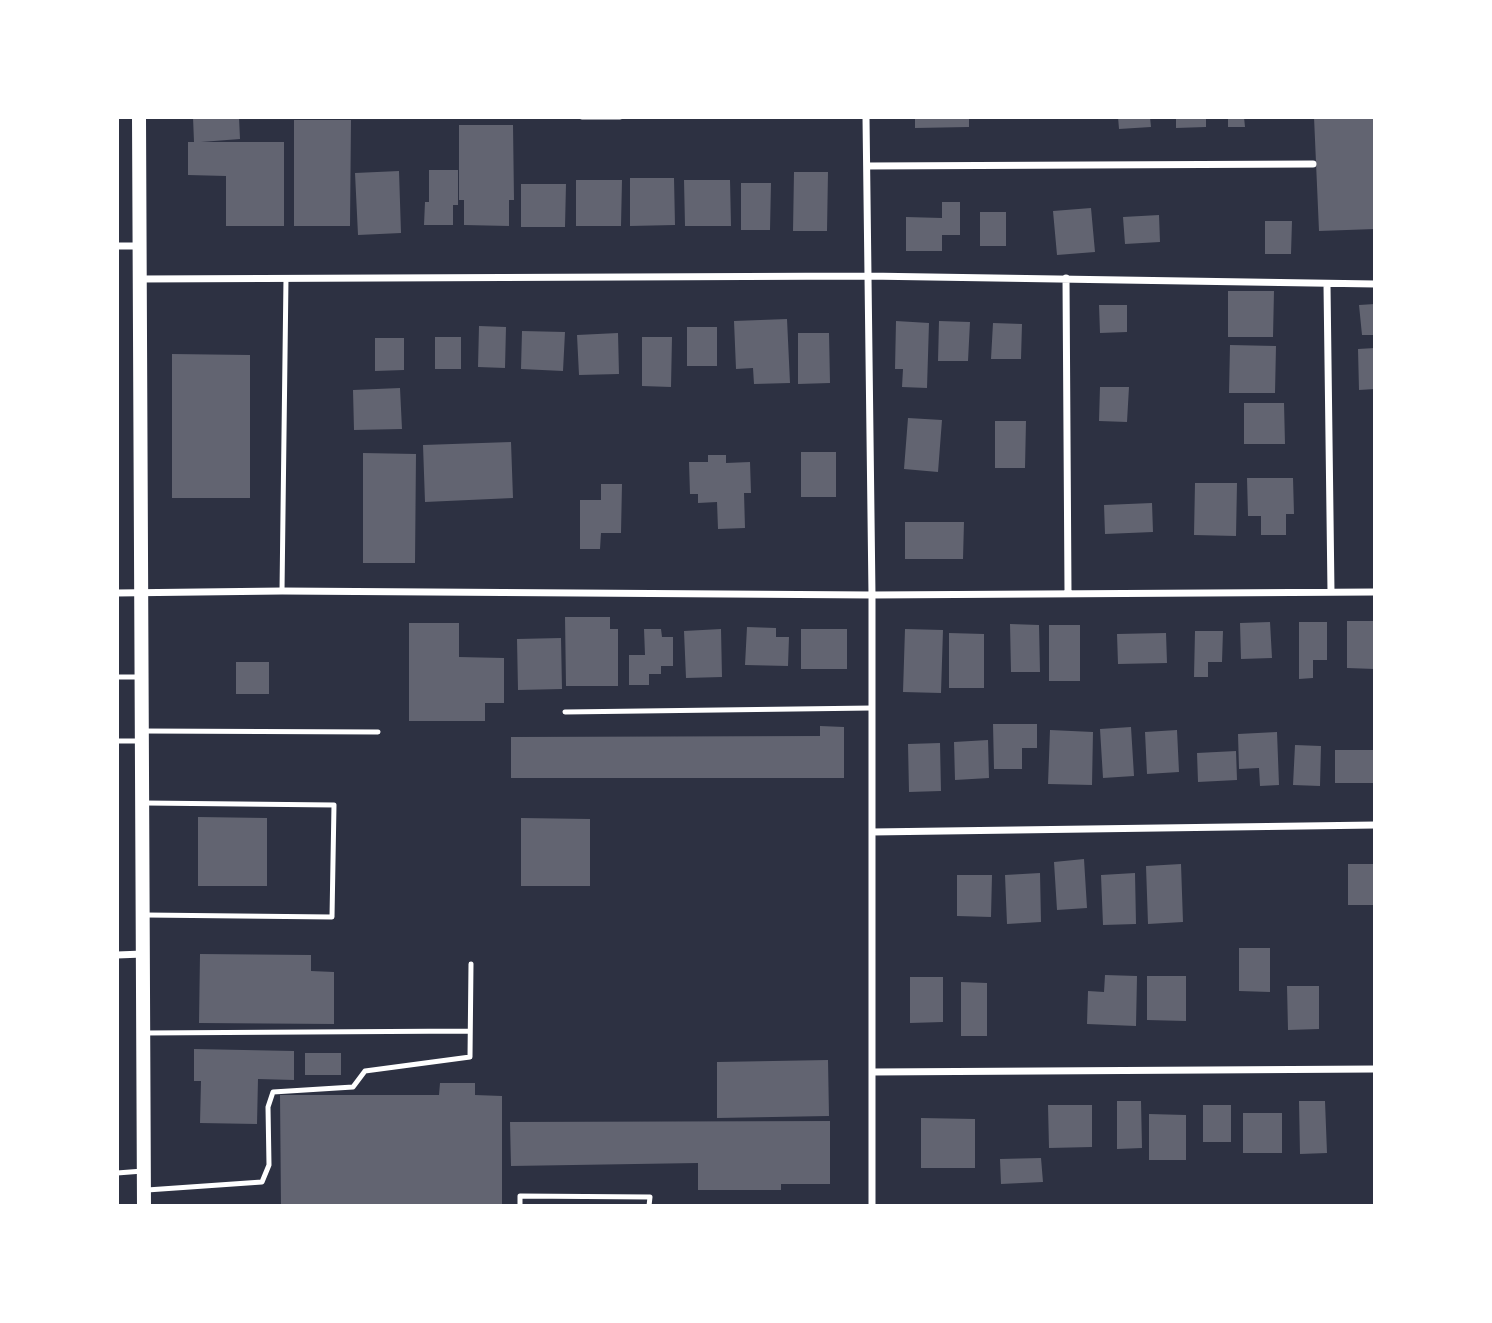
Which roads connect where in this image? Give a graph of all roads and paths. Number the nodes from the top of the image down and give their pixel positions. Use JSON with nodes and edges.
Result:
{"nodes":[{"id":1,"x":139,"y":117,"type":"edge"},
{"id":2,"x":582,"y":117,"type":"edge"},
{"id":3,"x":620,"y":117,"type":"edge"},
{"id":4,"x":866,"y":117,"type":"edge"},
{"id":5,"x":1312,"y":164,"type":"dead end"},
{"id":6,"x":867,"y":166,"type":"junction"},
{"id":7,"x":117,"y":246,"type":"edge"},
{"id":8,"x":139,"y":246,"type":"junction"},
{"id":9,"x":867,"y":275,"type":"junction"},
{"id":10,"x":286,"y":278,"type":"junction"},
{"id":11,"x":1066,"y":278,"type":"junction"},
{"id":12,"x":139,"y":279,"type":"junction"},
{"id":13,"x":1375,"y":284,"type":"edge"},
{"id":14,"x":1327,"y":285,"type":"junction"},
{"id":15,"x":282,"y":591,"type":"junction"},
{"id":16,"x":1331,"y":592,"type":"junction"},
{"id":17,"x":1375,"y":592,"type":"edge"},
{"id":18,"x":117,"y":593,"type":"edge"},
{"id":19,"x":141,"y":593,"type":"junction"},
{"id":20,"x":1068,"y":593,"type":"junction"},
{"id":21,"x":872,"y":595,"type":"junction"},
{"id":22,"x":117,"y":677,"type":"edge"},
{"id":23,"x":142,"y":677,"type":"junction"},
{"id":24,"x":872,"y":708,"type":"junction"},
{"id":25,"x":565,"y":712,"type":"dead end"},
{"id":26,"x":379,"y":732,"type":"dead end"},
{"id":27,"x":142,"y":736,"type":"junction"},
{"id":28,"x":117,"y":741,"type":"edge"},
{"id":29,"x":142,"y":803,"type":"junction"},
{"id":30,"x":1375,"y":825,"type":"edge"},
{"id":31,"x":872,"y":832,"type":"junction"},
{"id":32,"x":143,"y":915,"type":"junction"},
{"id":33,"x":143,"y":954,"type":"junction"},
{"id":34,"x":117,"y":955,"type":"edge"},
{"id":35,"x":471,"y":964,"type":"dead end"},
{"id":36,"x":470,"y":1031,"type":"junction"},
{"id":37,"x":142,"y":1033,"type":"junction"},
{"id":38,"x":1375,"y":1069,"type":"edge"},
{"id":39,"x":873,"y":1072,"type":"junction"},
{"id":40,"x":143,"y":1171,"type":"junction"},
{"id":41,"x":117,"y":1173,"type":"edge"},
{"id":42,"x":144,"y":1190,"type":"junction"},
{"id":43,"x":144,"y":1206,"type":"edge"},
{"id":44,"x":520,"y":1206,"type":"edge"},
{"id":45,"x":649,"y":1206,"type":"edge"},
{"id":46,"x":872,"y":1206,"type":"edge"}],
"edges":[{"from":1,"to":8,"type":"main road"},
{"from":2,"to":3,"type":"lane"},
{"from":4,"to":6,"type":"street"},
{"from":5,"to":6,"type":"street"},
{"from":6,"to":9,"type":"street"},
{"from":7,"to":8,"type":"street"},
{"from":8,"to":12,"type":"main road"},
{"from":9,"to":10,"type":"street"},
{"from":9,"to":11,"type":"street"},
{"from":9,"to":21,"type":"street"},
{"from":10,"to":12,"type":"street"},
{"from":10,"to":15,"type":"lane"},
{"from":11,"to":14,"type":"street"},
{"from":11,"to":20,"type":"street"},
{"from":12,"to":19,"type":"main road"},
{"from":13,"to":14,"type":"street"},
{"from":14,"to":16,"type":"street"},
{"from":15,"to":19,"type":"street"},
{"from":15,"to":21,"type":"street"},
{"from":16,"to":17,"type":"street"},
{"from":16,"to":20,"type":"street"},
{"from":18,"to":19,"type":"street"},
{"from":19,"to":23,"type":"main road"},
{"from":20,"to":21,"type":"street"},
{"from":21,"to":24,"type":"street"},
{"from":22,"to":23,"type":"lane"},
{"from":23,"to":27,"type":"main road"},
{"from":24,"to":25,"type":"lane"},
{"from":24,"to":31,"type":"street"},
{"from":26,"to":27,"type":"lane"},
{"from":27,"to":28,"type":"lane"},
{"from":27,"to":29,"type":"main road"},
{"from":29,"to":32,"type":"main road"},
{"from":29,"to":32,"type":"lane"},
{"from":30,"to":31,"type":"street"},
{"from":31,"to":39,"type":"street"},
{"from":32,"to":33,"type":"main road"},
{"from":33,"to":34,"type":"street"},
{"from":33,"to":37,"type":"main road"},
{"from":35,"to":36,"type":"lane"},
{"from":36,"to":37,"type":"lane"},
{"from":36,"to":42,"type":"lane"},
{"from":37,"to":40,"type":"main road"},
{"from":38,"to":39,"type":"street"},
{"from":39,"to":46,"type":"street"},
{"from":40,"to":41,"type":"lane"},
{"from":40,"to":42,"type":"main road"},
{"from":42,"to":43,"type":"main road"},
{"from":44,"to":45,"type":"lane"}]}
